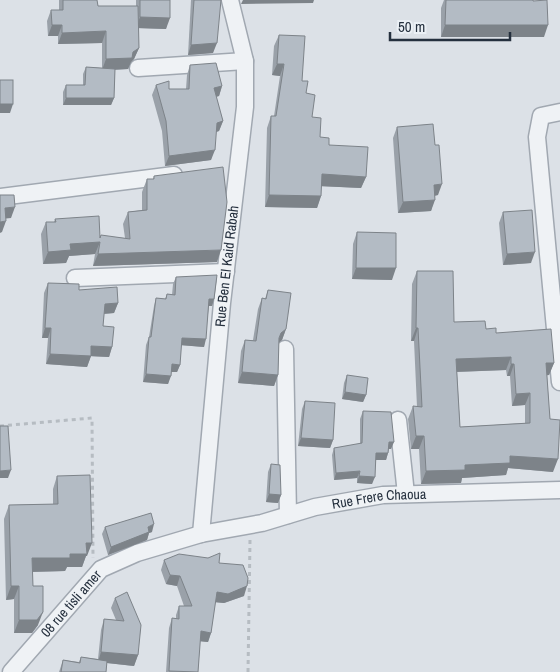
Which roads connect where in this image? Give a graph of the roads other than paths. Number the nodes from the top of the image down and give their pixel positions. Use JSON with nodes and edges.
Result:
{"nodes":[{"id":1,"x":230,"y":0,"type":"edge"},
{"id":2,"x":245,"y":61,"type":"junction"},
{"id":3,"x":138,"y":68,"type":"dead end"},
{"id":4,"x":560,"y":112,"type":"edge"},
{"id":5,"x":238,"y":167,"type":"junction"},
{"id":6,"x":218,"y":170,"type":"edge"},
{"id":7,"x":188,"y":173,"type":"edge"},
{"id":8,"x":0,"y":197,"type":"edge"},
{"id":9,"x":226,"y":272,"type":"junction"},
{"id":10,"x":75,"y":278,"type":"dead end"},
{"id":11,"x":285,"y":349,"type":"dead end"},
{"id":12,"x":560,"y":382,"type":"edge"},
{"id":13,"x":398,"y":420,"type":"dead end"},
{"id":14,"x":560,"y":490,"type":"edge"},
{"id":15,"x":406,"y":494,"type":"junction"},
{"id":16,"x":288,"y":515,"type":"junction"},
{"id":17,"x":201,"y":534,"type":"junction"},
{"id":18,"x":11,"y":672,"type":"edge"}],
"edges":[{"from":1,"to":2,"type":"street","name":"Rue Ben El Kaid Rabah"},
{"from":2,"to":3,"type":"street"},
{"from":2,"to":5,"type":"street","name":"Rue Ben El Kaid Rabah"},
{"from":4,"to":12,"type":"street"},
{"from":5,"to":6,"type":"street"},
{"from":5,"to":9,"type":"street","name":"Rue Ben El Kaid Rabah"},
{"from":7,"to":8,"type":"street"},
{"from":9,"to":10,"type":"street"},
{"from":9,"to":17,"type":"street","name":"Rue Ben El Kaid Rabah"},
{"from":11,"to":16,"type":"street"},
{"from":13,"to":15,"type":"street"},
{"from":14,"to":15,"type":"street","name":"Rue Frere Chaoua"},
{"from":15,"to":16,"type":"street","name":"Rue Frere Chaoua"},
{"from":16,"to":17,"type":"street","name":"Rue Frere Chaoua"},
{"from":17,"to":18,"type":"street","name":"08 rue tisli amer"}]}
